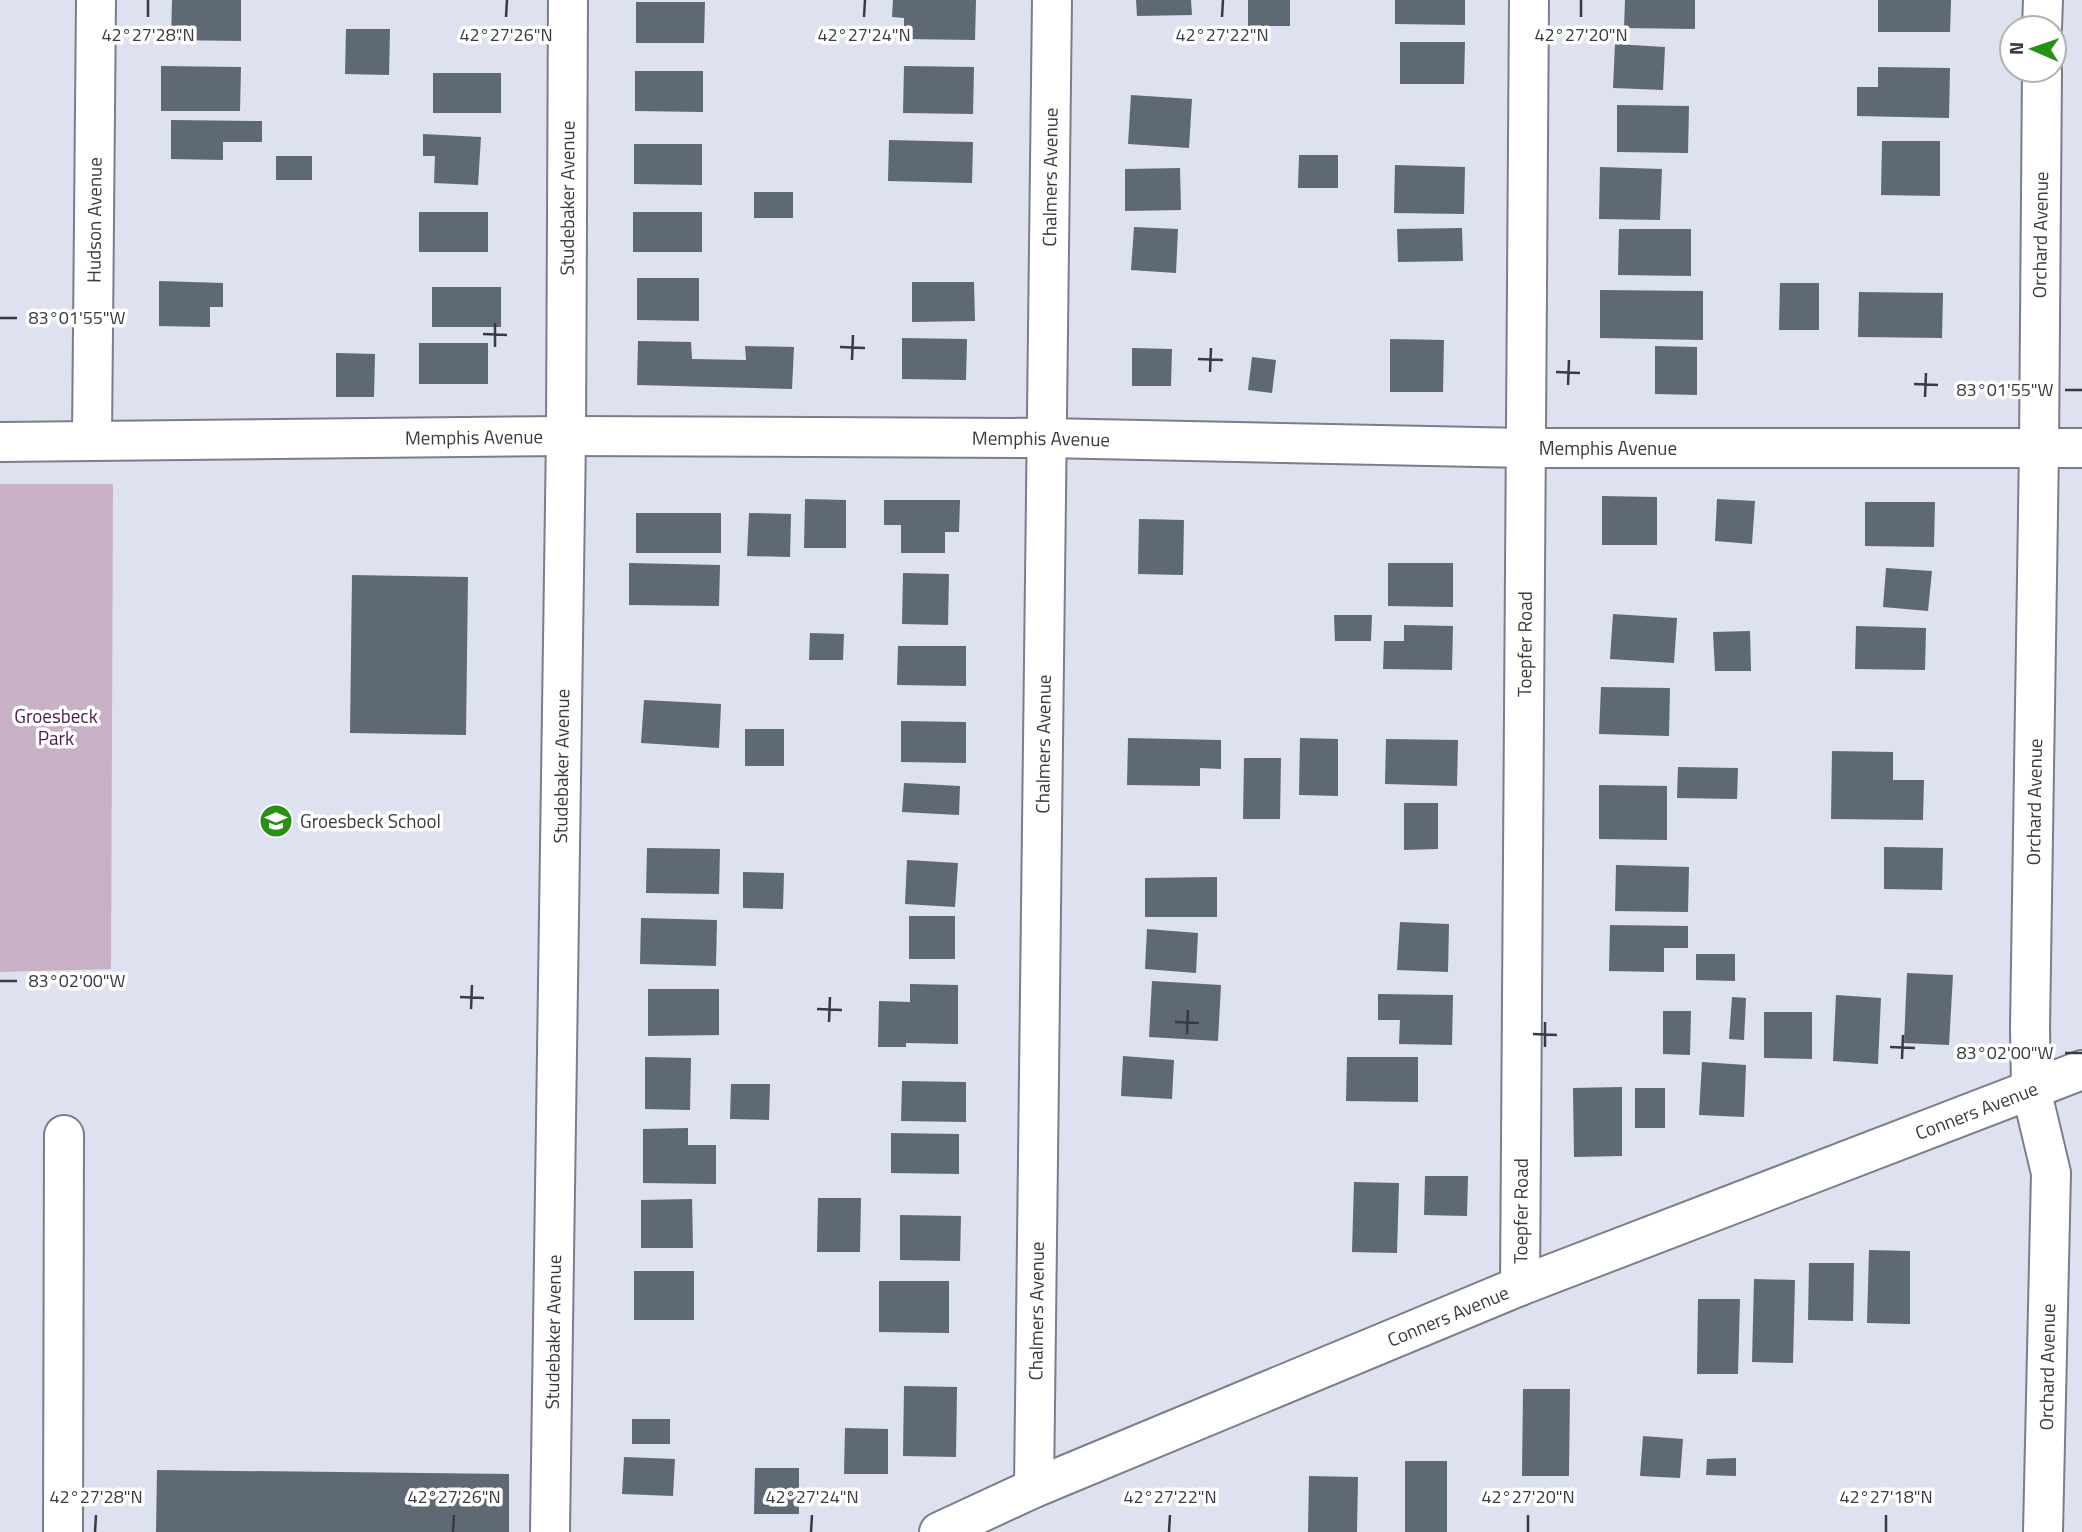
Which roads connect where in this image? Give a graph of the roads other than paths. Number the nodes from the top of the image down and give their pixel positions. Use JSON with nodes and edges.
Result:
{"nodes":[{"id":1,"x":96,"y":0,"type":"edge"},
{"id":2,"x":569,"y":0,"type":"edge"},
{"id":3,"x":1052,"y":0,"type":"edge"},
{"id":4,"x":1529,"y":0,"type":"edge"},
{"id":5,"x":2042,"y":84,"type":"edge"},
{"id":6,"x":566,"y":436,"type":"junction"},
{"id":7,"x":1046,"y":438,"type":"junction"},
{"id":8,"x":92,"y":440,"type":"junction"},
{"id":9,"x":0,"y":442,"type":"edge"},
{"id":10,"x":1526,"y":448,"type":"junction"},
{"id":11,"x":2039,"y":448,"type":"junction"},
{"id":12,"x":2082,"y":448,"type":"edge"},
{"id":13,"x":2082,"y":1070,"type":"edge"},
{"id":14,"x":2031,"y":1089,"type":"junction"},
{"id":15,"x":64,"y":1135,"type":"dead end"},
{"id":16,"x":1520,"y":1286,"type":"junction"},
{"id":17,"x":1034,"y":1488,"type":"junction"},
{"id":18,"x":63,"y":1532,"type":"edge"},
{"id":19,"x":550,"y":1532,"type":"edge"},
{"id":20,"x":939,"y":1532,"type":"edge"},
{"id":21,"x":2043,"y":1532,"type":"edge"}],
"edges":[{"from":1,"to":8,"type":"street","name":"Hudson Avenue"},
{"from":2,"to":6,"type":"street","name":"Studebaker Avenue"},
{"from":3,"to":7,"type":"street","name":"Chalmers Avenue"},
{"from":4,"to":10,"type":"street","name":"Toepfer Road"},
{"from":5,"to":11,"type":"street","name":"Orchard Avenue"},
{"from":6,"to":7,"type":"street","name":"Memphis Avenue"},
{"from":6,"to":8,"type":"street","name":"Memphis Avenue"},
{"from":6,"to":19,"type":"street","name":"Studebaker Avenue"},
{"from":7,"to":10,"type":"street","name":"Memphis Avenue"},
{"from":7,"to":17,"type":"street","name":"Chalmers Avenue"},
{"from":8,"to":9,"type":"street","name":"Memphis Avenue"},
{"from":10,"to":11,"type":"street","name":"Memphis Avenue"},
{"from":10,"to":16,"type":"street","name":"Toepfer Road"},
{"from":11,"to":12,"type":"street","name":"Memphis Avenue"},
{"from":11,"to":14,"type":"street","name":"Orchard Avenue"},
{"from":13,"to":14,"type":"street","name":"Conners Avenue"},
{"from":14,"to":16,"type":"street","name":"Conners Avenue"},
{"from":14,"to":21,"type":"street","name":"Orchard Avenue"},
{"from":15,"to":18,"type":"street"},
{"from":16,"to":17,"type":"street","name":"Conners Avenue"},
{"from":17,"to":20,"type":"street","name":"Conners Avenue"}]}
